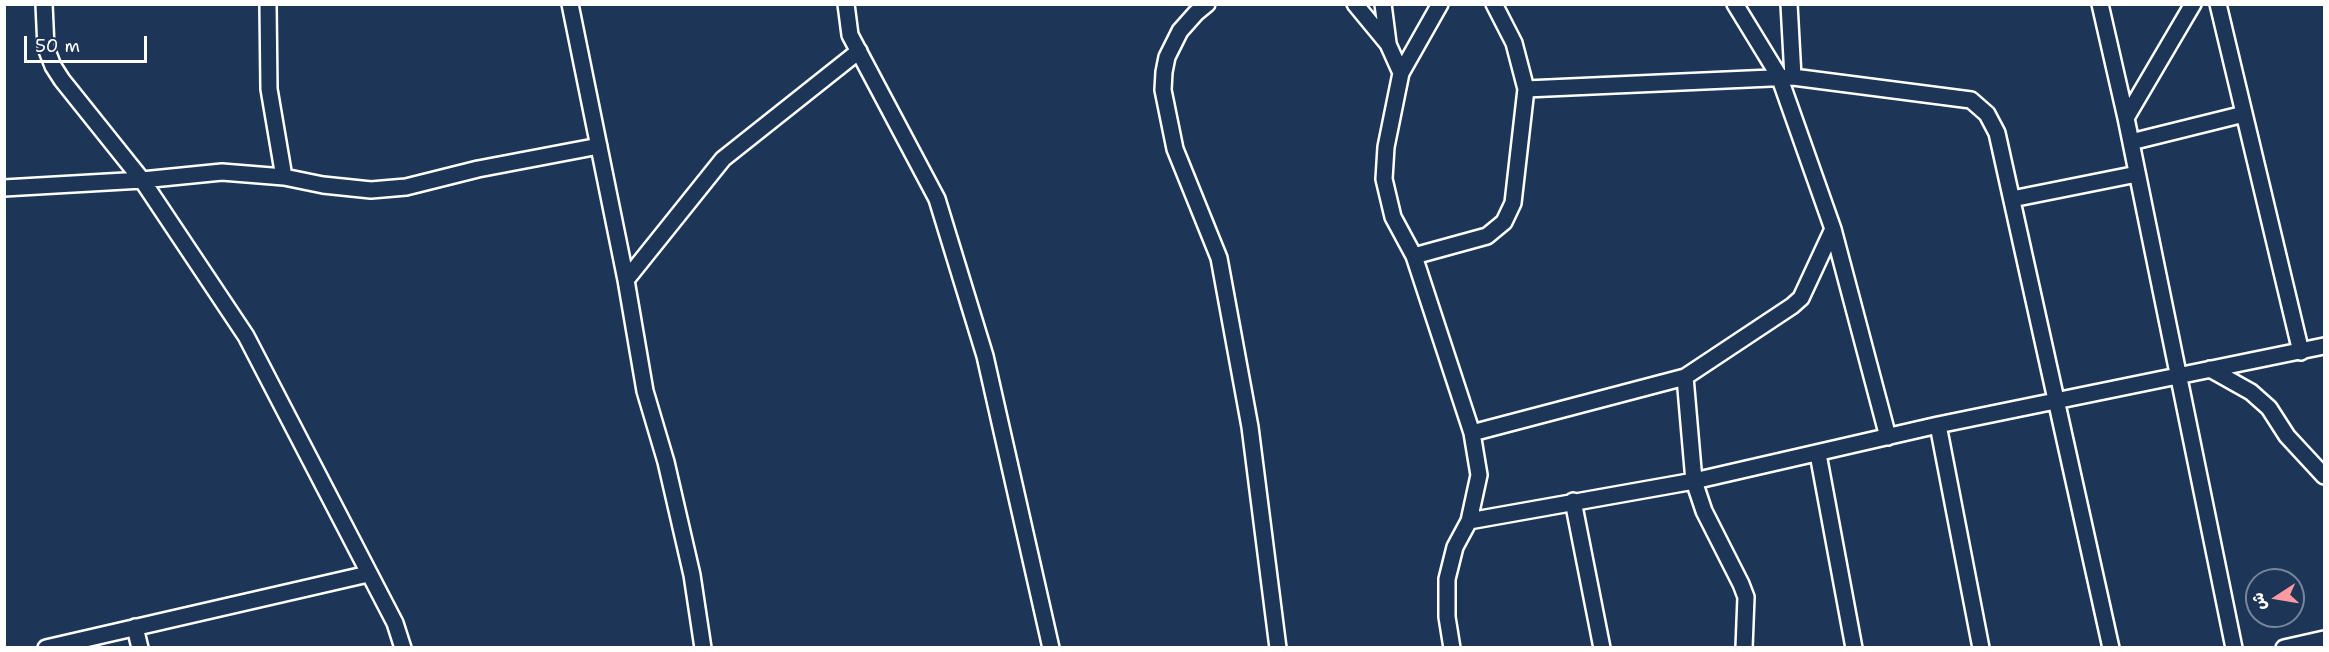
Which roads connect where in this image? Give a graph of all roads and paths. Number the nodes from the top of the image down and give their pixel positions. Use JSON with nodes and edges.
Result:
{"nodes":[{"id":1,"x":44,"y":4,"type":"edge"},
{"id":2,"x":268,"y":4,"type":"edge"},
{"id":3,"x":570,"y":4,"type":"edge"},
{"id":4,"x":846,"y":4,"type":"edge"},
{"id":5,"x":1207,"y":4,"type":"edge"},
{"id":6,"x":1355,"y":4,"type":"edge"},
{"id":7,"x":1383,"y":4,"type":"edge"},
{"id":8,"x":1440,"y":4,"type":"edge"},
{"id":9,"x":1494,"y":4,"type":"edge"},
{"id":10,"x":1735,"y":4,"type":"edge"},
{"id":11,"x":1789,"y":4,"type":"edge"},
{"id":12,"x":2100,"y":4,"type":"edge"},
{"id":13,"x":2193,"y":4,"type":"edge"},
{"id":14,"x":2218,"y":4,"type":"edge"},
{"id":15,"x":1388,"y":44,"type":"junction"},
{"id":16,"x":859,"y":51,"type":"junction"},
{"id":17,"x":1401,"y":73,"type":"junction"},
{"id":18,"x":1786,"y":76,"type":"junction"},
{"id":19,"x":1526,"y":88,"type":"junction"},
{"id":20,"x":2244,"y":114,"type":"junction"},
{"id":21,"x":2126,"y":118,"type":"junction"},
{"id":22,"x":2131,"y":142,"type":"junction"},
{"id":23,"x":599,"y":146,"type":"junction"},
{"id":24,"x":2137,"y":174,"type":"junction"},
{"id":25,"x":284,"y":177,"type":"junction"},
{"id":26,"x":142,"y":180,"type":"junction"},
{"id":27,"x":4,"y":188,"type":"edge"},
{"id":28,"x":2012,"y":199,"type":"junction"},
{"id":29,"x":1833,"y":229,"type":"junction"},
{"id":30,"x":1414,"y":256,"type":"junction"},
{"id":31,"x":626,"y":280,"type":"junction"},
{"id":32,"x":2325,"y":346,"type":"edge"},
{"id":33,"x":2301,"y":352,"type":"junction"},
{"id":34,"x":2210,"y":369,"type":"junction"},
{"id":35,"x":2178,"y":375,"type":"junction"},
{"id":36,"x":1685,"y":376,"type":"junction"},
{"id":37,"x":2058,"y":400,"type":"junction"},
{"id":38,"x":1938,"y":425,"type":"junction"},
{"id":39,"x":1472,"y":434,"type":"junction"},
{"id":40,"x":1887,"y":437,"type":"junction"},
{"id":41,"x":1818,"y":454,"type":"junction"},
{"id":42,"x":2325,"y":476,"type":"edge"},
{"id":43,"x":1694,"y":481,"type":"junction"},
{"id":44,"x":1573,"y":501,"type":"junction"},
{"id":45,"x":1469,"y":522,"type":"junction"},
{"id":46,"x":368,"y":574,"type":"junction"},
{"id":47,"x":135,"y":627,"type":"junction"},
{"id":48,"x":2325,"y":639,"type":"edge"},
{"id":49,"x":46,"y":648,"type":"edge"},
{"id":50,"x":140,"y":648,"type":"edge"},
{"id":51,"x":403,"y":648,"type":"edge"},
{"id":52,"x":703,"y":648,"type":"edge"},
{"id":53,"x":1051,"y":648,"type":"edge"},
{"id":54,"x":1278,"y":648,"type":"edge"},
{"id":55,"x":1452,"y":648,"type":"edge"},
{"id":56,"x":1602,"y":648,"type":"edge"},
{"id":57,"x":1744,"y":648,"type":"edge"},
{"id":58,"x":1854,"y":648,"type":"edge"},
{"id":59,"x":1981,"y":648,"type":"edge"},
{"id":60,"x":2111,"y":648,"type":"edge"},
{"id":61,"x":2234,"y":648,"type":"edge"},
{"id":62,"x":2284,"y":648,"type":"edge"}],
"edges":[{"from":1,"to":26,"type":"street"},
{"from":2,"to":25,"type":"street"},
{"from":3,"to":23,"type":"street"},
{"from":4,"to":16,"type":"street"},
{"from":5,"to":54,"type":"street"},
{"from":6,"to":15,"type":"street"},
{"from":7,"to":15,"type":"street"},
{"from":8,"to":17,"type":"street"},
{"from":9,"to":19,"type":"street"},
{"from":10,"to":18,"type":"street"},
{"from":11,"to":18,"type":"street"},
{"from":12,"to":21,"type":"street"},
{"from":13,"to":21,"type":"street"},
{"from":14,"to":20,"type":"street"},
{"from":15,"to":17,"type":"street"},
{"from":16,"to":31,"type":"street"},
{"from":16,"to":53,"type":"street"},
{"from":17,"to":30,"type":"street"},
{"from":18,"to":19,"type":"street"},
{"from":18,"to":28,"type":"street"},
{"from":18,"to":29,"type":"street"},
{"from":19,"to":30,"type":"street"},
{"from":20,"to":22,"type":"street"},
{"from":20,"to":33,"type":"street"},
{"from":21,"to":22,"type":"street"},
{"from":22,"to":24,"type":"street"},
{"from":23,"to":25,"type":"street"},
{"from":23,"to":31,"type":"street"},
{"from":24,"to":28,"type":"street"},
{"from":24,"to":35,"type":"street"},
{"from":25,"to":26,"type":"street"},
{"from":26,"to":27,"type":"street"},
{"from":26,"to":46,"type":"street"},
{"from":28,"to":37,"type":"street"},
{"from":29,"to":36,"type":"street"},
{"from":29,"to":40,"type":"street"},
{"from":30,"to":39,"type":"street"},
{"from":31,"to":52,"type":"street"},
{"from":32,"to":33,"type":"street"},
{"from":33,"to":34,"type":"street"},
{"from":34,"to":35,"type":"street"},
{"from":34,"to":42,"type":"street"},
{"from":35,"to":37,"type":"street"},
{"from":35,"to":61,"type":"street"},
{"from":36,"to":39,"type":"street"},
{"from":36,"to":43,"type":"street"},
{"from":37,"to":38,"type":"street"},
{"from":37,"to":60,"type":"street"},
{"from":38,"to":40,"type":"street"},
{"from":38,"to":59,"type":"street"},
{"from":39,"to":45,"type":"street"},
{"from":40,"to":41,"type":"street"},
{"from":41,"to":43,"type":"street"},
{"from":41,"to":58,"type":"street"},
{"from":43,"to":44,"type":"street"},
{"from":43,"to":57,"type":"street"},
{"from":44,"to":45,"type":"street"},
{"from":44,"to":56,"type":"street"},
{"from":45,"to":55,"type":"street"},
{"from":46,"to":47,"type":"street"},
{"from":46,"to":51,"type":"street"},
{"from":47,"to":49,"type":"street"},
{"from":47,"to":50,"type":"street"},
{"from":48,"to":62,"type":"street"}]}
